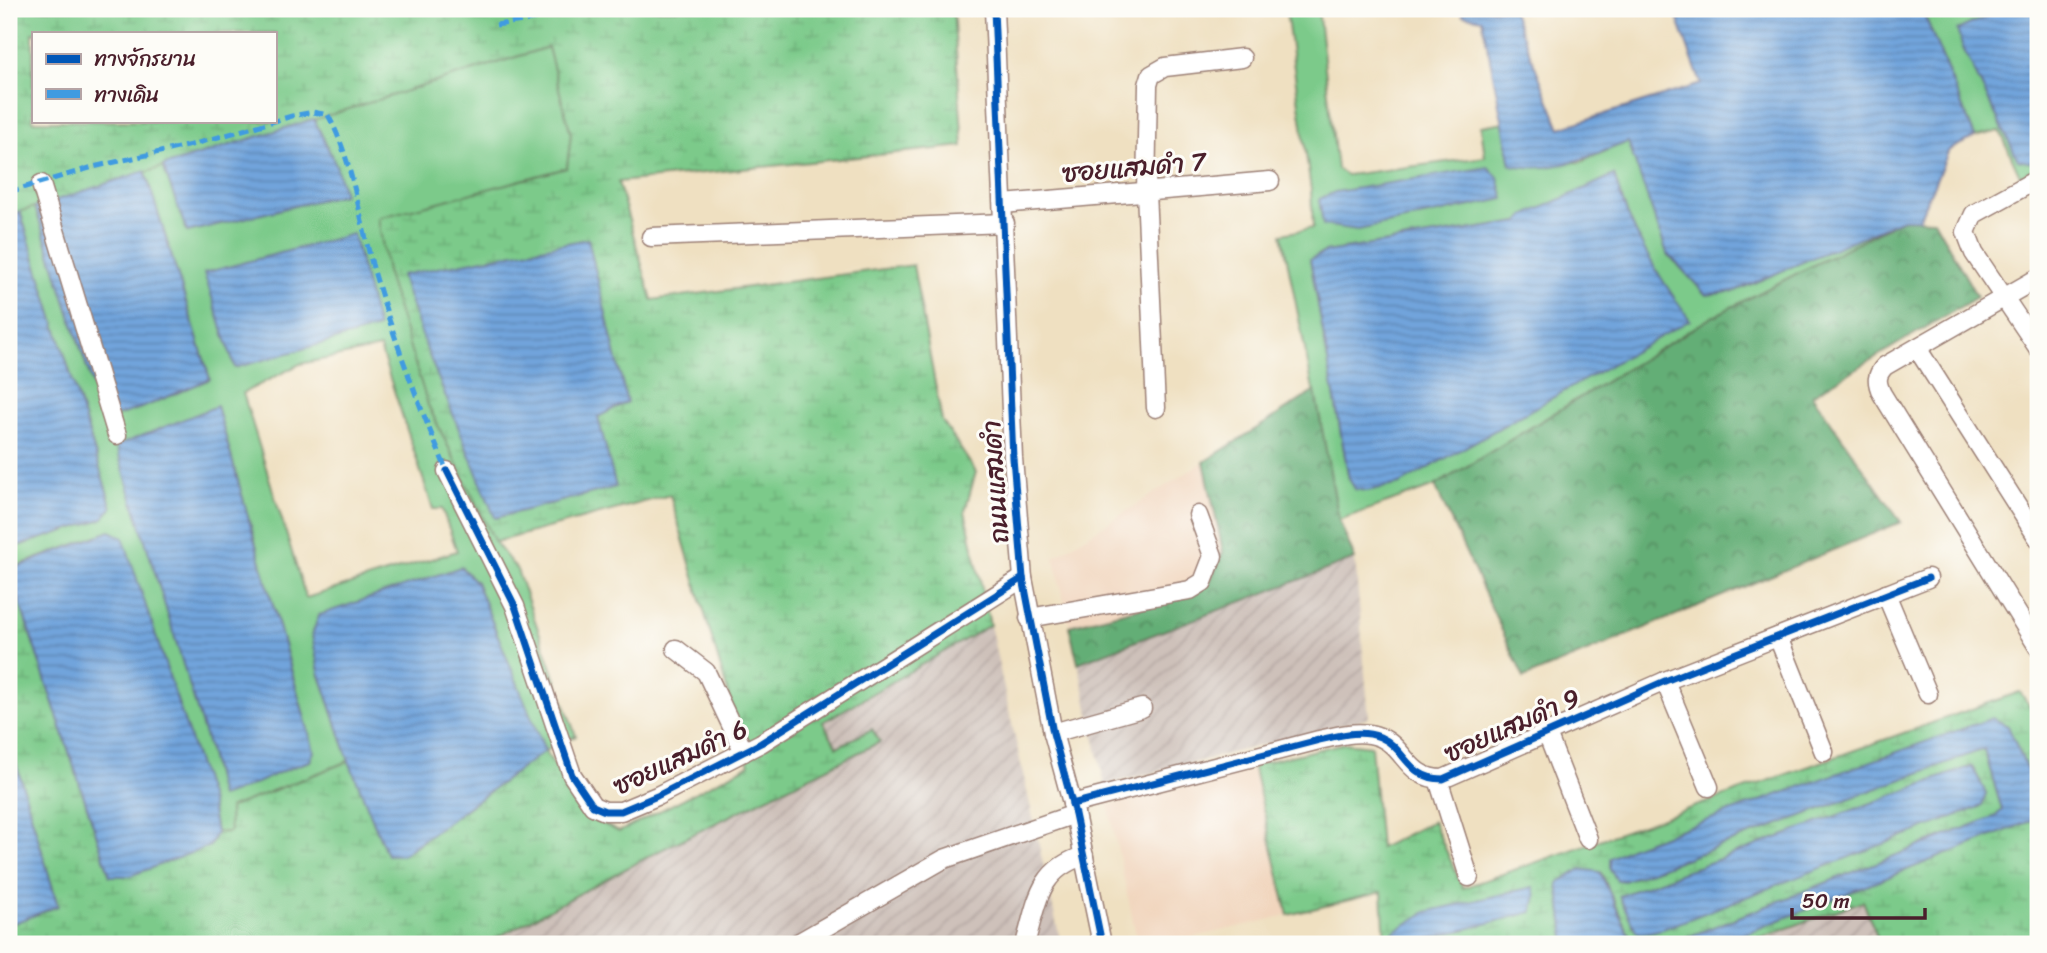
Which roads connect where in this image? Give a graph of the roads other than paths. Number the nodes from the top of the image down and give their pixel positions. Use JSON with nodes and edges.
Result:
{"nodes":[{"id":1,"x":994,"y":9,"type":"edge"},
{"id":2,"x":1242,"y":58,"type":"dead end"},
{"id":3,"x":2038,"y":179,"type":"edge"},
{"id":4,"x":1270,"y":181,"type":"dead end"},
{"id":5,"x":41,"y":184,"type":"dead end"},
{"id":6,"x":1146,"y":192,"type":"junction"},
{"id":7,"x":1003,"y":204,"type":"junction"},
{"id":8,"x":1005,"y":223,"type":"junction"},
{"id":9,"x":651,"y":237,"type":"dead end"},
{"id":10,"x":2038,"y":278,"type":"edge"},
{"id":11,"x":2006,"y":297,"type":"junction"},
{"id":12,"x":1917,"y":348,"type":"junction"},
{"id":13,"x":2038,"y":348,"type":"edge"},
{"id":14,"x":1156,"y":408,"type":"dead end"},
{"id":15,"x":117,"y":435,"type":"dead end"},
{"id":16,"x":447,"y":471,"type":"dead end"},
{"id":17,"x":1198,"y":515,"type":"dead end"},
{"id":18,"x":2038,"y":538,"type":"edge"},
{"id":19,"x":1023,"y":578,"type":"junction"},
{"id":20,"x":1927,"y":578,"type":"dead end"},
{"id":21,"x":1886,"y":594,"type":"junction"},
{"id":22,"x":1029,"y":618,"type":"junction"},
{"id":23,"x":1778,"y":638,"type":"junction"},
{"id":24,"x":2038,"y":647,"type":"edge"},
{"id":25,"x":676,"y":649,"type":"dead end"},
{"id":26,"x":1665,"y":681,"type":"junction"},
{"id":27,"x":1928,"y":694,"type":"dead end"},
{"id":28,"x":1142,"y":708,"type":"dead end"},
{"id":29,"x":1546,"y":732,"type":"junction"},
{"id":30,"x":1053,"y":733,"type":"junction"},
{"id":31,"x":744,"y":752,"type":"junction"},
{"id":32,"x":1824,"y":752,"type":"dead end"},
{"id":33,"x":1438,"y":779,"type":"junction"},
{"id":34,"x":1709,"y":786,"type":"dead end"},
{"id":35,"x":1074,"y":809,"type":"junction"},
{"id":36,"x":1588,"y":839,"type":"dead end"},
{"id":37,"x":1084,"y":856,"type":"junction"},
{"id":38,"x":1469,"y":877,"type":"dead end"},
{"id":39,"x":796,"y":944,"type":"edge"},
{"id":40,"x":1025,"y":944,"type":"edge"},
{"id":41,"x":1102,"y":944,"type":"edge"}],
"edges":[{"from":1,"to":7,"type":"street","name":"ถนนแสมดำ"},
{"from":2,"to":6,"type":"street"},
{"from":3,"to":11,"type":"street"},
{"from":4,"to":6,"type":"street","name":"ซอยแสมดำ 7"},
{"from":5,"to":15,"type":"street"},
{"from":6,"to":7,"type":"street","name":"ซอยแสมดำ 7"},
{"from":6,"to":14,"type":"street"},
{"from":7,"to":8,"type":"street","name":"ถนนแสมดำ"},
{"from":8,"to":9,"type":"street"},
{"from":8,"to":19,"type":"street","name":"ถนนแสมดำ"},
{"from":10,"to":11,"type":"street"},
{"from":11,"to":12,"type":"street"},
{"from":11,"to":13,"type":"street"},
{"from":12,"to":18,"type":"street"},
{"from":12,"to":24,"type":"street"},
{"from":16,"to":31,"type":"street","name":"ซอยแสมดำ 6"},
{"from":17,"to":22,"type":"street"},
{"from":19,"to":22,"type":"street","name":"ถนนแสมดำ"},
{"from":19,"to":31,"type":"street","name":"ซอยแสมดำ 6"},
{"from":20,"to":21,"type":"street","name":"ซอยแสมดำ 9"},
{"from":21,"to":23,"type":"street","name":"ซอยแสมดำ 9"},
{"from":21,"to":27,"type":"street"},
{"from":22,"to":30,"type":"street","name":"ถนนแสมดำ"},
{"from":23,"to":26,"type":"street","name":"ซอยแสมดำ 9"},
{"from":23,"to":32,"type":"street"},
{"from":25,"to":31,"type":"street"},
{"from":26,"to":29,"type":"street","name":"ซอยแสมดำ 9"},
{"from":26,"to":34,"type":"street"},
{"from":28,"to":30,"type":"street"},
{"from":29,"to":33,"type":"street","name":"ซอยแสมดำ 9"},
{"from":29,"to":36,"type":"street"},
{"from":30,"to":35,"type":"street","name":"ถนนแสมดำ"},
{"from":33,"to":35,"type":"street","name":"ซอยแสมดำ 9"},
{"from":33,"to":38,"type":"street"},
{"from":35,"to":37,"type":"street","name":"ถนนแสมดำ"},
{"from":35,"to":39,"type":"street","name":"ซอยแสมดำ 9"},
{"from":37,"to":40,"type":"street"},
{"from":37,"to":41,"type":"street","name":"ถนนแสมดำ"}]}
